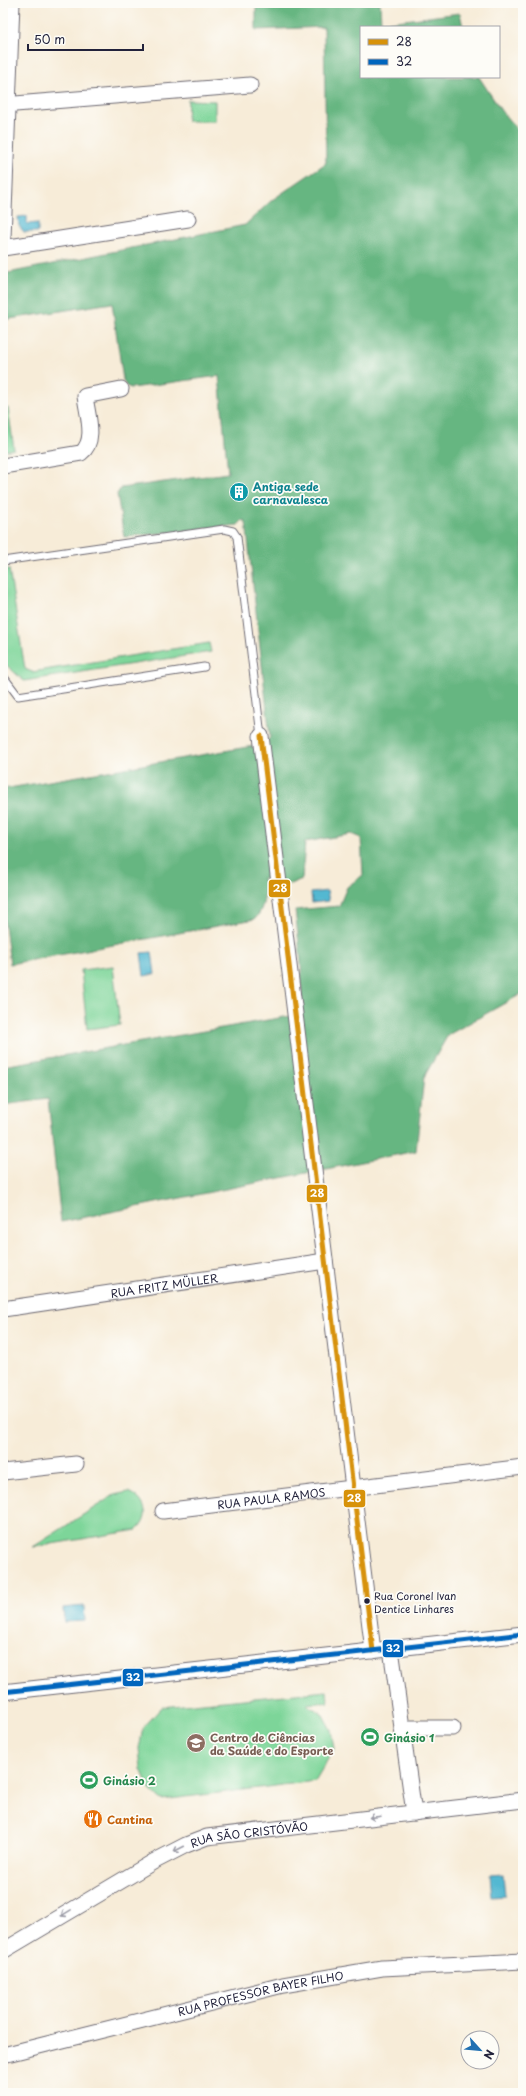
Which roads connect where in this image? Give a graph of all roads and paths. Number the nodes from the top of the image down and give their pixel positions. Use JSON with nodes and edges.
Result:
{"nodes":[{"id":1,"x":12,"y":3,"type":"edge"},
{"id":2,"x":250,"y":85,"type":"dead end"},
{"id":3,"x":6,"y":104,"type":"edge"},
{"id":4,"x":188,"y":219,"type":"dead end"},
{"id":5,"x":3,"y":238,"type":"edge"},
{"id":6,"x":3,"y":248,"type":"edge"},
{"id":7,"x":122,"y":389,"type":"dead end"},
{"id":8,"x":3,"y":466,"type":"edge"},
{"id":9,"x":3,"y":562,"type":"edge"},
{"id":10,"x":204,"y":667,"type":"dead end"},
{"id":11,"x":3,"y":676,"type":"edge"},
{"id":12,"x":260,"y":736,"type":"joint"},
{"id":13,"x":325,"y":1261,"type":"junction"},
{"id":14,"x":3,"y":1309,"type":"edge"},
{"id":15,"x":76,"y":1464,"type":"dead end"},
{"id":16,"x":523,"y":1467,"type":"edge"},
{"id":17,"x":3,"y":1472,"type":"edge"},
{"id":18,"x":352,"y":1488,"type":"junction"},
{"id":19,"x":163,"y":1511,"type":"dead end"},
{"id":20,"x":523,"y":1634,"type":"edge"},
{"id":21,"x":391,"y":1649,"type":"junction"},
{"id":22,"x":373,"y":1651,"type":"junction"},
{"id":23,"x":3,"y":1692,"type":"edge"},
{"id":24,"x":402,"y":1728,"type":"junction"},
{"id":25,"x":453,"y":1728,"type":"dead end"},
{"id":26,"x":523,"y":1800,"type":"edge"},
{"id":27,"x":414,"y":1813,"type":"junction"},
{"id":28,"x":3,"y":1951,"type":"edge"},
{"id":29,"x":523,"y":1961,"type":"edge"},
{"id":30,"x":3,"y":2055,"type":"edge"}],
"edges":[{"from":1,"to":3,"type":"street"},
{"from":2,"to":3,"type":"street"},
{"from":3,"to":5,"type":"street"},
{"from":4,"to":6,"type":"street"},
{"from":7,"to":8,"type":"street"},
{"from":9,"to":12,"type":"lane"},
{"from":10,"to":11,"type":"lane"},
{"from":12,"to":13,"type":"street"},
{"from":13,"to":14,"type":"street","name":"RUA FRITZ MÜLLER"},
{"from":13,"to":18,"type":"street"},
{"from":15,"to":17,"type":"street"},
{"from":16,"to":18,"type":"street","name":"RUA PAULA RAMOS"},
{"from":18,"to":19,"type":"street","name":"RUA PAULA RAMOS"},
{"from":18,"to":22,"type":"street"},
{"from":20,"to":21,"type":"street"},
{"from":21,"to":22,"type":"street"},
{"from":21,"to":24,"type":"street"},
{"from":22,"to":23,"type":"street"},
{"from":24,"to":25,"type":"street"},
{"from":24,"to":27,"type":"street"},
{"from":26,"to":27,"type":"street","name":"RUA SÃO CRISTÓVÃO"},
{"from":27,"to":28,"type":"street","name":"RUA SÃO CRISTÓVÃO","one_way":true},
{"from":29,"to":30,"type":"street","name":"RUA PROFESSOR BAYER FILHO"}]}
